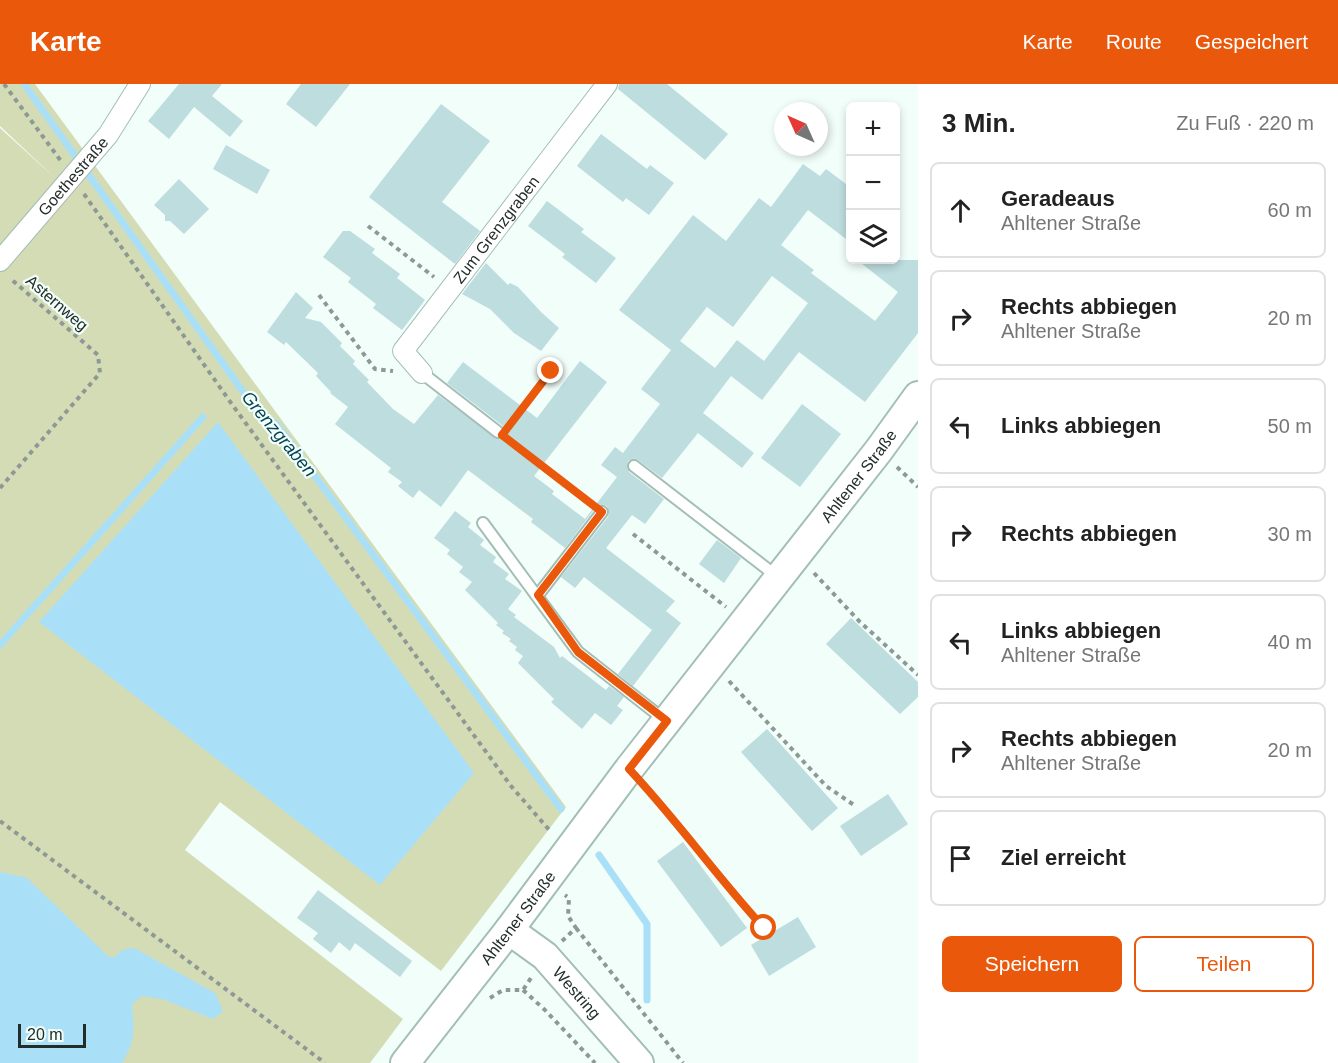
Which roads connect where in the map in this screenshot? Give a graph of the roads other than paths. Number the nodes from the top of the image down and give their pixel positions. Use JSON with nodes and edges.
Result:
{"nodes":[{"id":1,"x":140,"y":84,"type":"edge"},
{"id":2,"x":607,"y":84,"type":"edge"},
{"id":3,"x":4,"y":269,"type":"edge"},
{"id":4,"x":422,"y":373,"type":"joint"},
{"id":5,"x":918,"y":396,"type":"edge"},
{"id":6,"x":500,"y":434,"type":"road end"},
{"id":7,"x":634,"y":466,"type":"dead end"},
{"id":8,"x":602,"y":512,"type":"road end"},
{"id":9,"x":483,"y":523,"type":"dead end"},
{"id":10,"x":779,"y":578,"type":"junction"},
{"id":11,"x":538,"y":595,"type":"junction"},
{"id":12,"x":667,"y":721,"type":"junction"},
{"id":13,"x":509,"y":930,"type":"junction"},
{"id":14,"x":405,"y":1063,"type":"edge"},
{"id":15,"x":639,"y":1063,"type":"edge"}],
"edges":[{"from":1,"to":3,"type":"street","name":"Goethestraße"},
{"from":2,"to":4,"type":"street","name":"Zum Grenzgraben"},
{"from":4,"to":6,"type":"lane"},
{"from":5,"to":10,"type":"main road","name":"Ahltener Straße"},
{"from":7,"to":10,"type":"lane"},
{"from":8,"to":11,"type":"lane"},
{"from":9,"to":11,"type":"lane"},
{"from":10,"to":12,"type":"main road","name":"Ahltener Straße"},
{"from":11,"to":12,"type":"lane"},
{"from":12,"to":13,"type":"main road","name":"Ahltener Straße"},
{"from":13,"to":14,"type":"main road","name":"Ahltener Straße"},
{"from":13,"to":15,"type":"main road","name":"Westring"}]}
